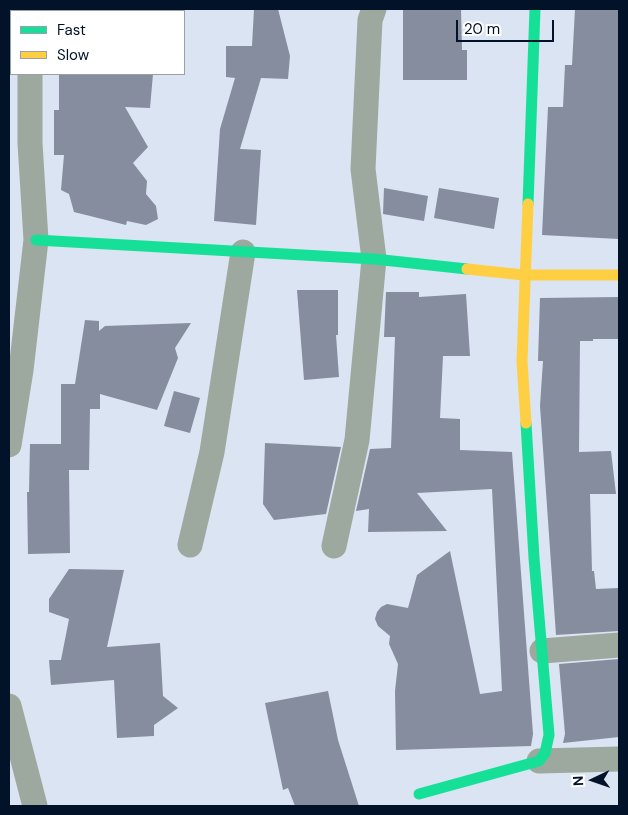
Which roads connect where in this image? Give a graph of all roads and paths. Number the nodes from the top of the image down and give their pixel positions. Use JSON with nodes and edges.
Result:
{"nodes":[{"id":1,"x":374,"y":9,"type":"edge"},
{"id":2,"x":535,"y":9,"type":"edge"},
{"id":3,"x":30,"y":75,"type":"edge"},
{"id":4,"x":36,"y":240,"type":"junction"},
{"id":5,"x":243,"y":252,"type":"junction"},
{"id":6,"x":374,"y":259,"type":"junction"},
{"id":7,"x":524,"y":275,"type":"junction"},
{"id":8,"x":619,"y":275,"type":"edge"},
{"id":9,"x":9,"y":445,"type":"edge"},
{"id":10,"x":190,"y":545,"type":"dead end"},
{"id":11,"x":334,"y":546,"type":"dead end"},
{"id":12,"x":619,"y":645,"type":"edge"},
{"id":13,"x":542,"y":651,"type":"junction"},
{"id":14,"x":9,"y":706,"type":"edge"},
{"id":15,"x":619,"y":759,"type":"edge"},
{"id":16,"x":539,"y":761,"type":"junction"},
{"id":17,"x":419,"y":794,"type":"dead end"},
{"id":18,"x":35,"y":806,"type":"edge"}],
"edges":[{"from":1,"to":6,"type":"street"},
{"from":2,"to":7,"type":"street"},
{"from":3,"to":4,"type":"street"},
{"from":4,"to":5,"type":"street"},
{"from":4,"to":9,"type":"street"},
{"from":5,"to":6,"type":"street"},
{"from":5,"to":10,"type":"street"},
{"from":6,"to":7,"type":"street"},
{"from":6,"to":11,"type":"street"},
{"from":7,"to":8,"type":"street"},
{"from":7,"to":13,"type":"street"},
{"from":12,"to":13,"type":"street"},
{"from":13,"to":16,"type":"street"},
{"from":14,"to":18,"type":"street"},
{"from":15,"to":16,"type":"street"},
{"from":16,"to":17,"type":"street"}]}
